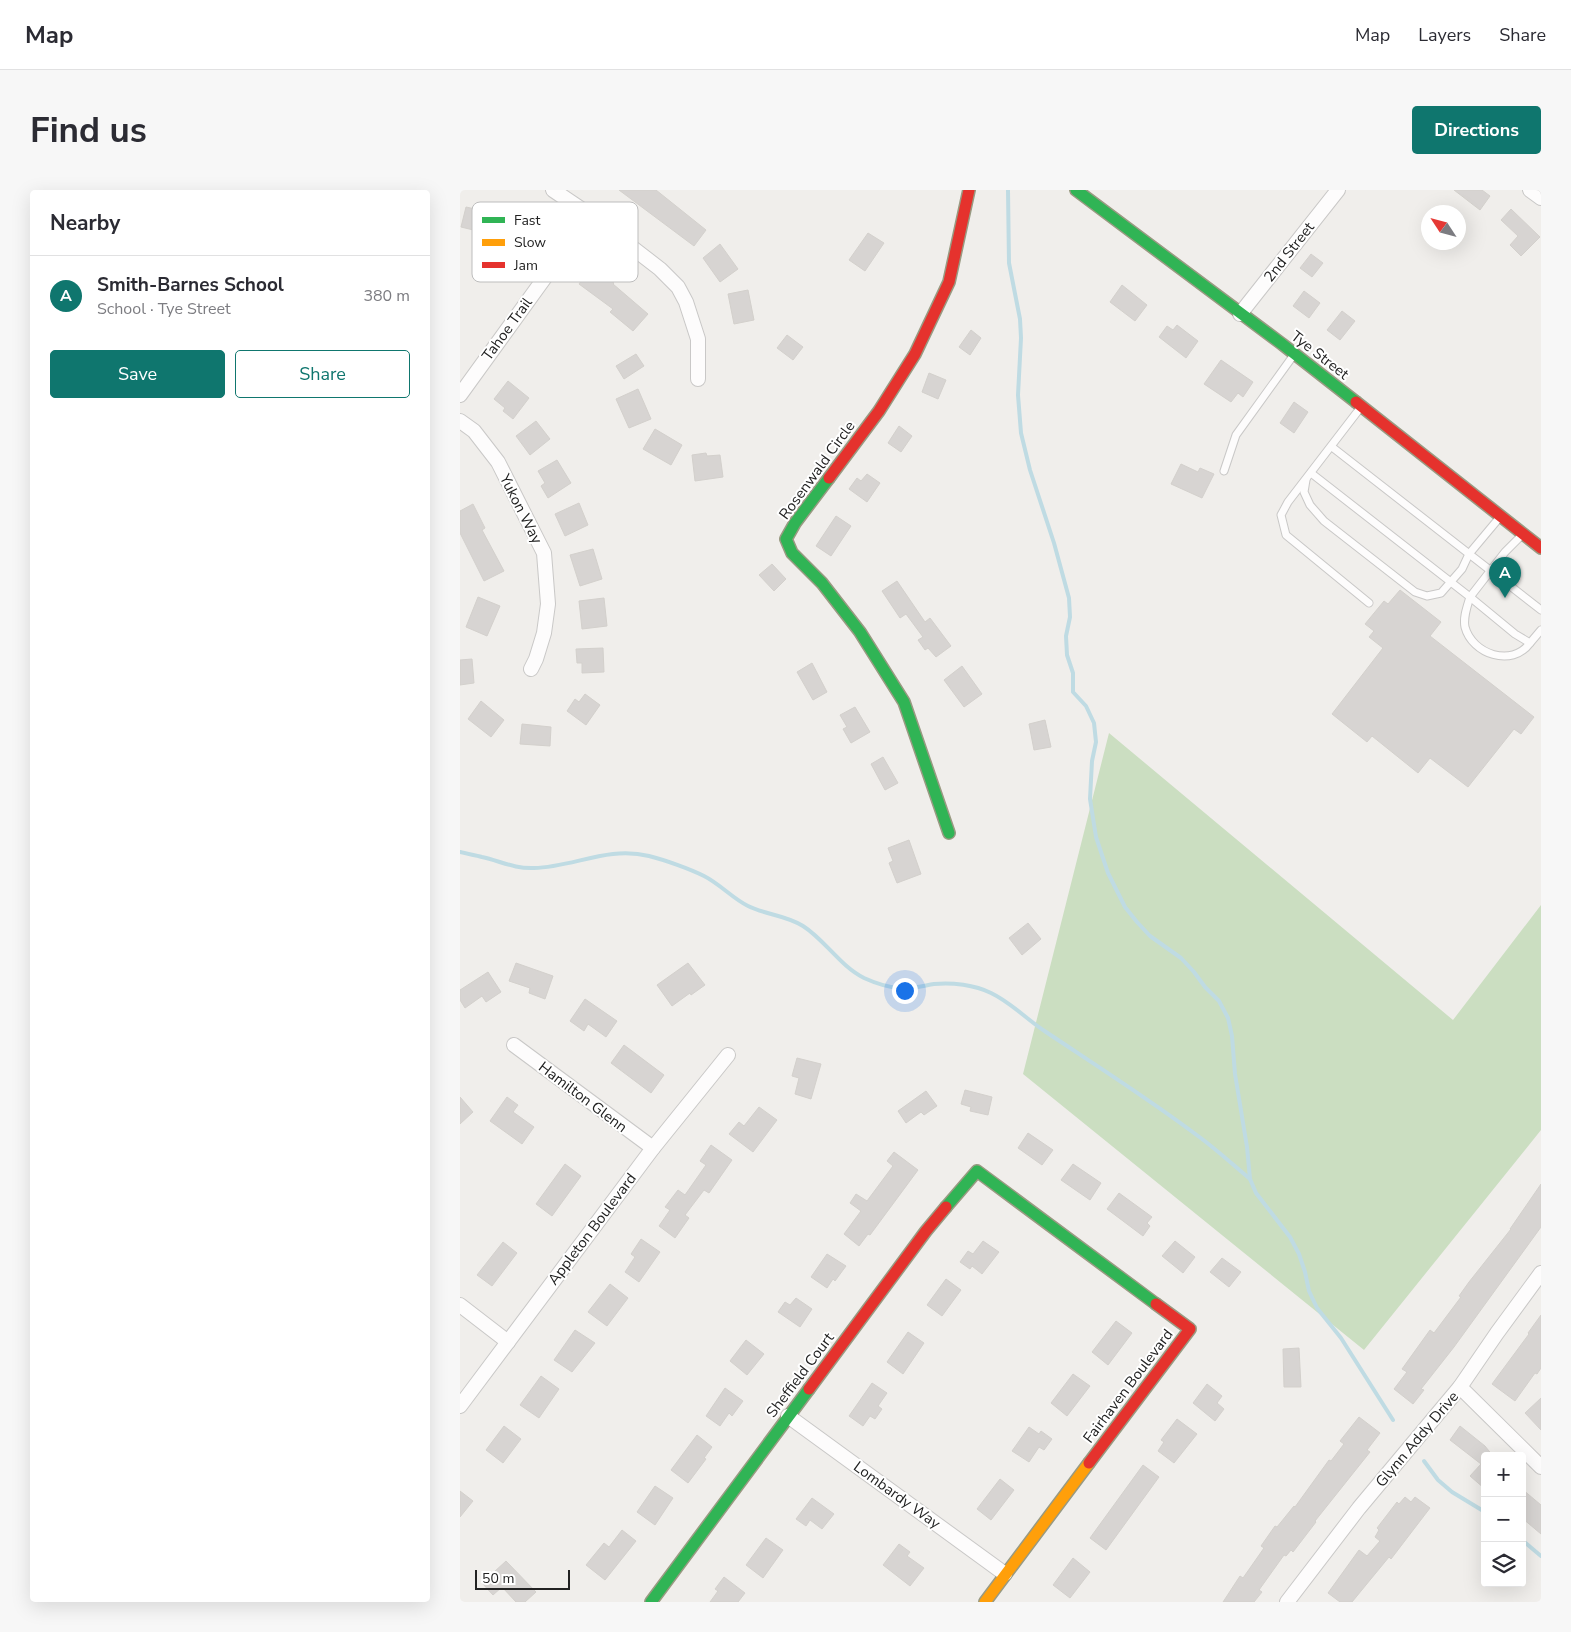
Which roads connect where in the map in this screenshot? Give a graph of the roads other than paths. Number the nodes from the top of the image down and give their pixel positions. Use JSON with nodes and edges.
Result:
{"nodes":[{"id":1,"x":553,"y":190,"type":"edge"},
{"id":2,"x":969,"y":190,"type":"edge"},
{"id":3,"x":1076,"y":190,"type":"edge"},
{"id":4,"x":1338,"y":190,"type":"edge"},
{"id":5,"x":1530,"y":190,"type":"edge"},
{"id":6,"x":1541,"y":198,"type":"edge"},
{"id":7,"x":571,"y":202,"type":"edge"},
{"id":8,"x":638,"y":252,"type":"edge"},
{"id":9,"x":542,"y":282,"type":"edge"},
{"id":10,"x":1240,"y":314,"type":"junction"},
{"id":11,"x":1294,"y":353,"type":"junction"},
{"id":12,"x":698,"y":379,"type":"dead end"},
{"id":13,"x":460,"y":395,"type":"edge"},
{"id":14,"x":1362,"y":407,"type":"junction"},
{"id":15,"x":460,"y":421,"type":"edge"},
{"id":16,"x":1332,"y":447,"type":"junction"},
{"id":17,"x":1224,"y":471,"type":"dead end"},
{"id":18,"x":1311,"y":473,"type":"junction"},
{"id":19,"x":1306,"y":480,"type":"junction"},
{"id":20,"x":1501,"y":517,"type":"junction"},
{"id":21,"x":1523,"y":534,"type":"junction"},
{"id":22,"x":1541,"y":548,"type":"edge"},
{"id":23,"x":1469,"y":554,"type":"junction"},
{"id":24,"x":1491,"y":571,"type":"junction"},
{"id":25,"x":1450,"y":582,"type":"junction"},
{"id":26,"x":1470,"y":597,"type":"junction"},
{"id":27,"x":1369,"y":603,"type":"dead end"},
{"id":28,"x":1541,"y":610,"type":"edge"},
{"id":29,"x":1541,"y":630,"type":"edge"},
{"id":30,"x":1530,"y":643,"type":"junction"},
{"id":31,"x":531,"y":669,"type":"dead end"},
{"id":32,"x":950,"y":833,"type":"dead end"},
{"id":33,"x":514,"y":1045,"type":"dead end"},
{"id":34,"x":728,"y":1055,"type":"dead end"},
{"id":35,"x":653,"y":1148,"type":"junction"},
{"id":36,"x":978,"y":1171,"type":"joint"},
{"id":37,"x":1541,"y":1273,"type":"edge"},
{"id":38,"x":460,"y":1305,"type":"edge"},
{"id":39,"x":508,"y":1342,"type":"junction"},
{"id":40,"x":1460,"y":1387,"type":"junction"},
{"id":41,"x":460,"y":1406,"type":"edge"},
{"id":42,"x":788,"y":1416,"type":"junction"},
{"id":43,"x":1541,"y":1467,"type":"edge"},
{"id":44,"x":1005,"y":1574,"type":"junction"},
{"id":45,"x":651,"y":1602,"type":"edge"},
{"id":46,"x":985,"y":1602,"type":"edge"},
{"id":47,"x":1287,"y":1602,"type":"edge"}],
"edges":[{"from":1,"to":7,"type":"street"},
{"from":2,"to":32,"type":"street","name":"Rosenwald Circle"},
{"from":3,"to":10,"type":"street","name":"Tye Street"},
{"from":4,"to":10,"type":"street","name":"2nd Street"},
{"from":5,"to":6,"type":"street"},
{"from":8,"to":12,"type":"street"},
{"from":9,"to":13,"type":"street","name":"Tahoe Trail"},
{"from":10,"to":11,"type":"street","name":"Tye Street"},
{"from":11,"to":14,"type":"street","name":"Tye Street"},
{"from":11,"to":17,"type":"lane"},
{"from":14,"to":16,"type":"lane"},
{"from":14,"to":20,"type":"street","name":"Tye Street"},
{"from":15,"to":31,"type":"street","name":"Yukon Way"},
{"from":16,"to":18,"type":"lane"},
{"from":16,"to":23,"type":"lane"},
{"from":18,"to":19,"type":"lane"},
{"from":18,"to":25,"type":"lane"},
{"from":19,"to":25,"type":"lane"},
{"from":19,"to":27,"type":"lane"},
{"from":20,"to":21,"type":"street","name":"Tye Street"},
{"from":20,"to":23,"type":"lane"},
{"from":21,"to":22,"type":"street","name":"Tye Street"},
{"from":21,"to":24,"type":"lane"},
{"from":23,"to":24,"type":"lane"},
{"from":23,"to":25,"type":"lane"},
{"from":24,"to":26,"type":"lane"},
{"from":24,"to":28,"type":"lane"},
{"from":25,"to":26,"type":"lane"},
{"from":26,"to":30,"type":"lane"},
{"from":26,"to":30,"type":"lane"},
{"from":29,"to":30,"type":"lane"},
{"from":33,"to":35,"type":"street","name":"Hamilton Glenn"},
{"from":34,"to":35,"type":"street","name":"Appleton Boulevard"},
{"from":35,"to":39,"type":"street","name":"Appleton Boulevard"},
{"from":36,"to":42,"type":"street","name":"Sheffield Court"},
{"from":36,"to":44,"type":"street","name":"Fairhaven Boulevard"},
{"from":37,"to":40,"type":"street","name":"Glynn Addy Drive"},
{"from":38,"to":39,"type":"street"},
{"from":39,"to":41,"type":"street","name":"Appleton Boulevard"},
{"from":40,"to":43,"type":"street"},
{"from":40,"to":47,"type":"street","name":"Glynn Addy Drive"},
{"from":42,"to":44,"type":"street","name":"Lombardy Way"},
{"from":42,"to":45,"type":"street","name":"Sheffield Court"},
{"from":44,"to":46,"type":"street","name":"Fairhaven Boulevard"}]}
